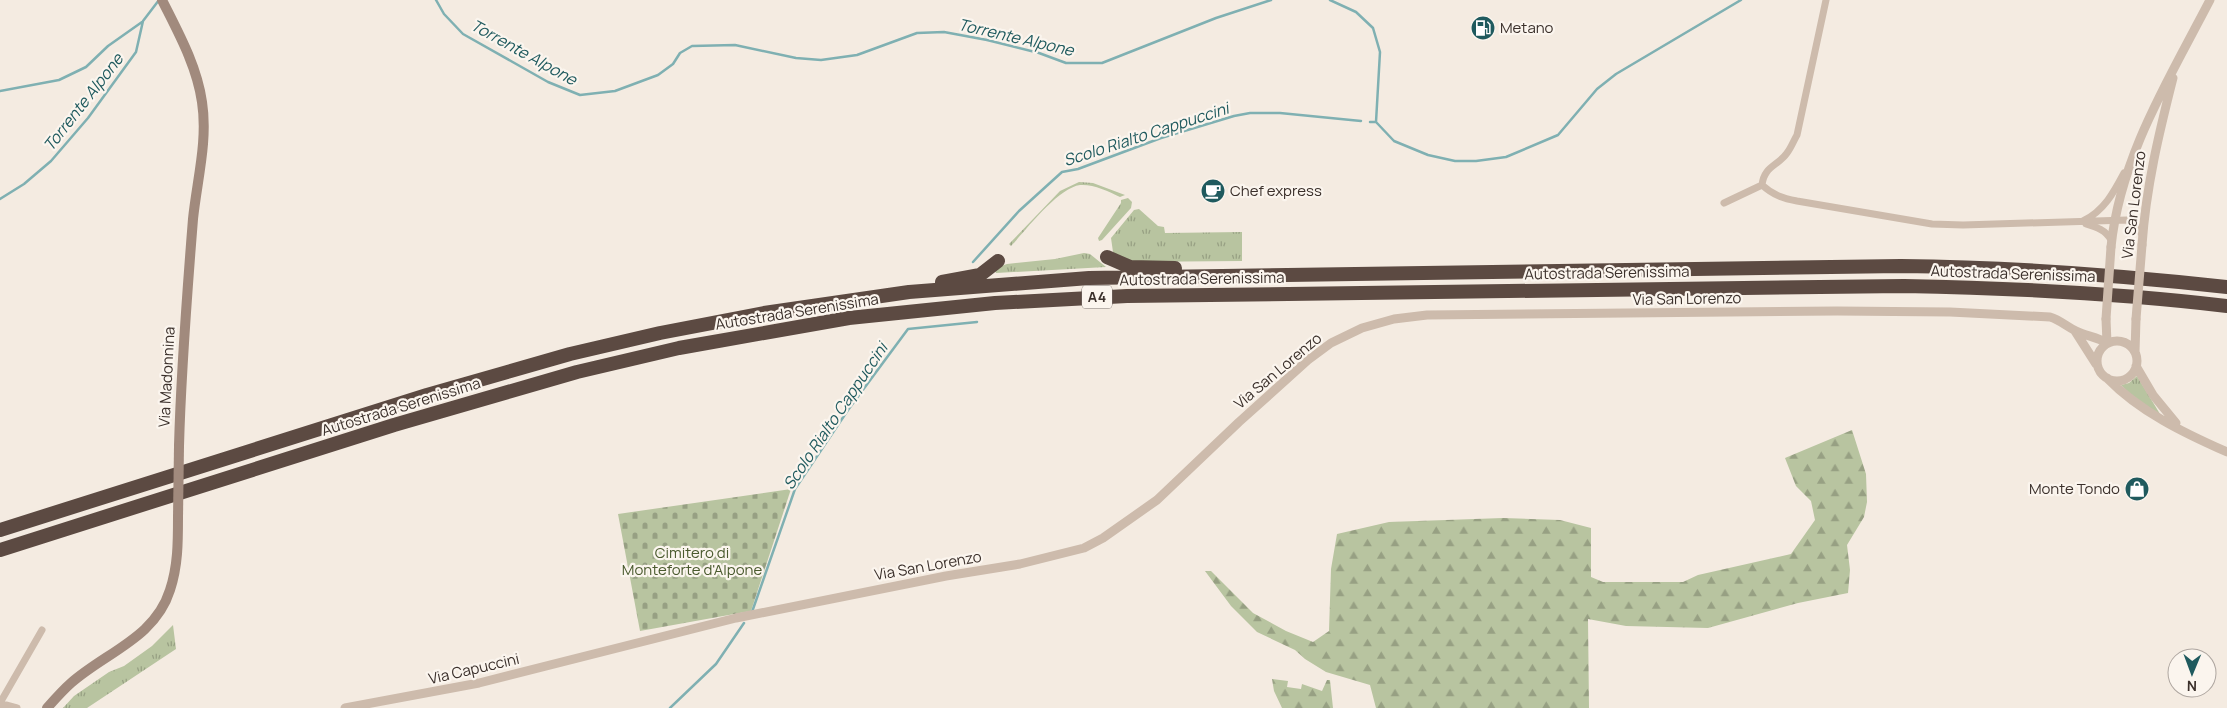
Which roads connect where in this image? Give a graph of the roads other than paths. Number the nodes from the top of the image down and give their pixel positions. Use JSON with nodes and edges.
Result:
{"nodes":[{"id":1,"x":162,"y":0,"type":"edge"},
{"id":2,"x":1826,"y":0,"type":"edge"},
{"id":3,"x":2210,"y":0,"type":"edge"},
{"id":4,"x":2177,"y":63,"type":"junction"},
{"id":5,"x":2128,"y":168,"type":"junction"},
{"id":6,"x":1762,"y":184,"type":"junction"},
{"id":7,"x":1724,"y":203,"type":"dead end"},
{"id":8,"x":2114,"y":221,"type":"junction"},
{"id":9,"x":2081,"y":222,"type":"junction"},
{"id":10,"x":2142,"y":240,"type":"junction"},
{"id":11,"x":2111,"y":244,"type":"junction"},
{"id":12,"x":1107,"y":257,"type":"dead end"},
{"id":13,"x":998,"y":261,"type":"dead end"},
{"id":14,"x":1222,"y":276,"type":"junction"},
{"id":15,"x":2227,"y":287,"type":"edge"},
{"id":16,"x":909,"y":292,"type":"junction"},
{"id":17,"x":2227,"y":306,"type":"edge"},
{"id":18,"x":2075,"y":330,"type":"junction"},
{"id":19,"x":2103,"y":337,"type":"junction"},
{"id":20,"x":2135,"y":352,"type":"junction"},
{"id":21,"x":2136,"y":366,"type":"junction"},
{"id":22,"x":2098,"y":368,"type":"junction"},
{"id":23,"x":2107,"y":378,"type":"junction"},
{"id":24,"x":2188,"y":433,"type":"junction"},
{"id":25,"x":2227,"y":452,"type":"edge"},
{"id":26,"x":0,"y":530,"type":"edge"},
{"id":27,"x":0,"y":550,"type":"edge"},
{"id":28,"x":42,"y":630,"type":"dead end"},
{"id":29,"x":606,"y":650,"type":"joint"},
{"id":30,"x":0,"y":705,"type":"edge"},
{"id":31,"x":49,"y":707,"type":"edge"},
{"id":32,"x":17,"y":708,"type":"edge"},
{"id":33,"x":345,"y":708,"type":"edge"}],
"edges":[{"from":1,"to":31,"type":"main road","name":"Via Madonnina","bridge":true},
{"from":2,"to":6,"type":"street"},
{"from":3,"to":4,"type":"street","name":"Via San Lorenzo"},
{"from":4,"to":5,"type":"street","name":"Via San Lorenzo"},
{"from":4,"to":10,"type":"street","name":"Via San Lorenzo"},
{"from":5,"to":8,"type":"street","name":"Via San Lorenzo"},
{"from":5,"to":9,"type":"street"},
{"from":6,"to":7,"type":"street"},
{"from":6,"to":9,"type":"street"},
{"from":8,"to":9,"type":"street"},
{"from":8,"to":10,"type":"street"},
{"from":8,"to":11,"type":"street","name":"Via San Lorenzo"},
{"from":9,"to":11,"type":"street"},
{"from":10,"to":20,"type":"street","name":"Via San Lorenzo","bridge":true},
{"from":11,"to":19,"type":"street","name":"Via San Lorenzo","bridge":true},
{"from":12,"to":14,"type":"highway"},
{"from":13,"to":16,"type":"highway"},
{"from":14,"to":15,"type":"highway","name":"Autostrada Serenissima","number":"A4"},
{"from":14,"to":16,"type":"highway","name":"Autostrada Serenissima","number":"A4"},
{"from":16,"to":26,"type":"highway","name":"Autostrada Serenissima","number":"A4"},
{"from":17,"to":27,"type":"highway","name":"Autostrada Serenissima","number":"A4"},
{"from":18,"to":19,"type":"street","name":"Via San Lorenzo"},
{"from":18,"to":22,"type":"street"},
{"from":18,"to":29,"type":"street","name":"Via San Lorenzo"},
{"from":19,"to":20,"type":"street"},
{"from":19,"to":22,"type":"street"},
{"from":20,"to":21,"type":"street"},
{"from":21,"to":23,"type":"street"},
{"from":21,"to":24,"type":"street"},
{"from":22,"to":23,"type":"street"},
{"from":23,"to":24,"type":"street"},
{"from":24,"to":25,"type":"street"},
{"from":28,"to":30,"type":"street"},
{"from":29,"to":33,"type":"street","name":"Via Capuccini"},
{"from":30,"to":32,"type":"street"}]}
